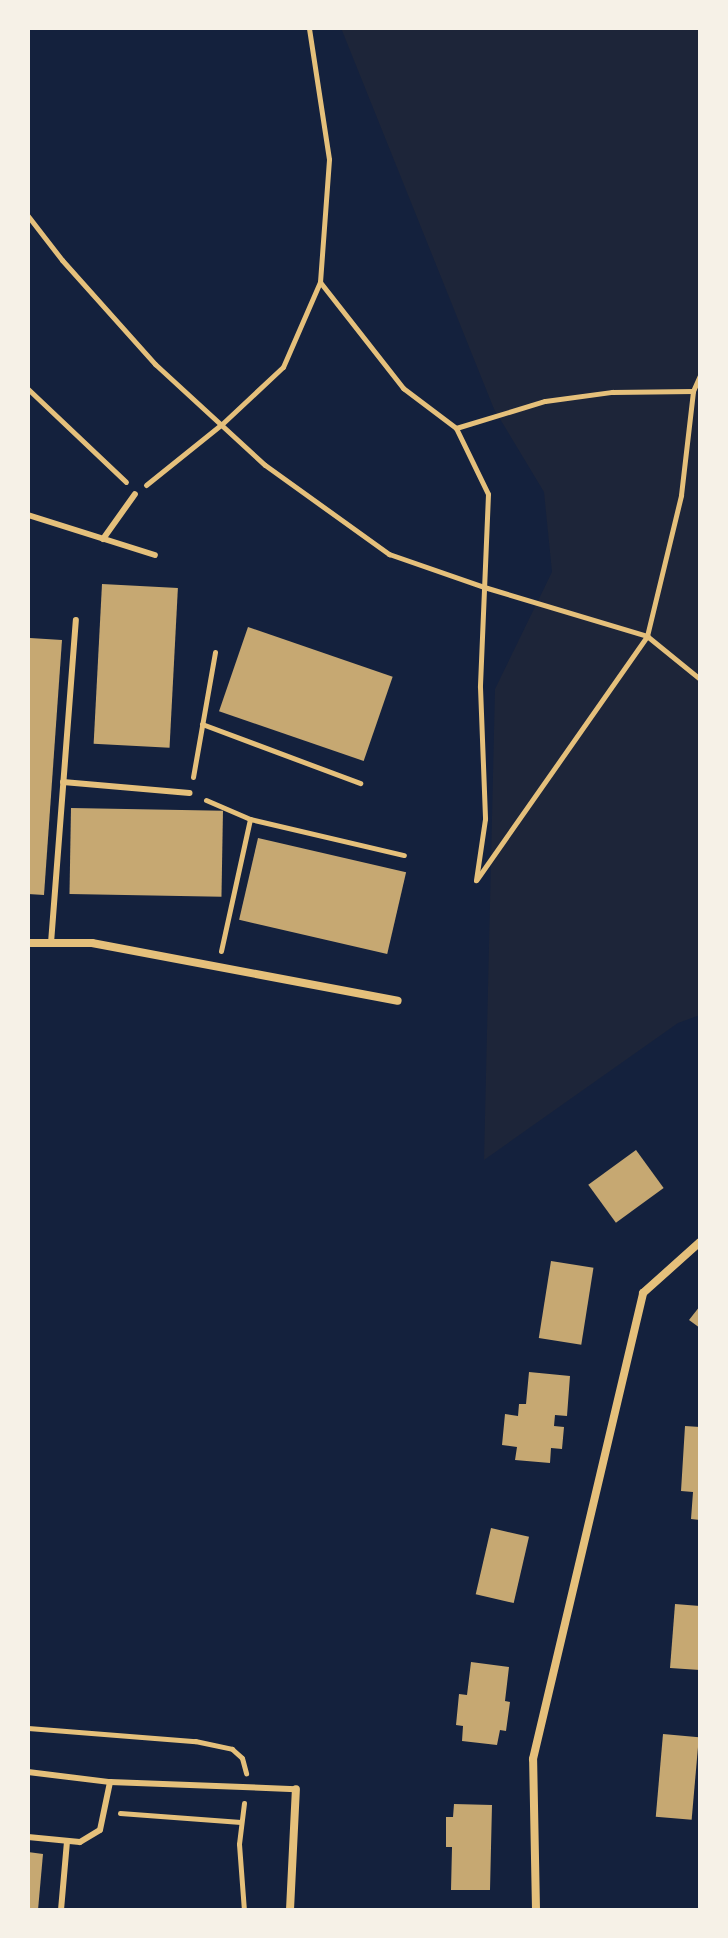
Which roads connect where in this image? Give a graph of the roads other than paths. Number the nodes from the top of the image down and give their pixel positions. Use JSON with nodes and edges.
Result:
{"nodes":[{"id":1,"x":135,"y":494,"type":"road end"},
{"id":2,"x":28,"y":515,"type":"edge"},
{"id":3,"x":103,"y":539,"type":"junction"},
{"id":4,"x":155,"y":555,"type":"dead end"},
{"id":5,"x":76,"y":620,"type":"dead end"},
{"id":6,"x":63,"y":782,"type":"junction"},
{"id":7,"x":190,"y":793,"type":"road end"},
{"id":8,"x":28,"y":943,"type":"edge"},
{"id":9,"x":51,"y":943,"type":"junction"},
{"id":10,"x":398,"y":1001,"type":"dead end"},
{"id":11,"x":700,"y":1242,"type":"edge"},
{"id":12,"x":28,"y":1772,"type":"edge"},
{"id":13,"x":110,"y":1782,"type":"junction"},
{"id":14,"x":296,"y":1789,"type":"joint"},
{"id":15,"x":28,"y":1837,"type":"edge"},
{"id":16,"x":67,"y":1841,"type":"junction"},
{"id":17,"x":61,"y":1910,"type":"edge"},
{"id":18,"x":290,"y":1910,"type":"edge"},
{"id":19,"x":536,"y":1910,"type":"edge"}],
"edges":[{"from":1,"to":3,"type":"lane"},
{"from":2,"to":3,"type":"lane"},
{"from":3,"to":4,"type":"lane"},
{"from":5,"to":6,"type":"lane"},
{"from":6,"to":7,"type":"lane"},
{"from":6,"to":9,"type":"lane"},
{"from":8,"to":9,"type":"street"},
{"from":9,"to":10,"type":"street"},
{"from":11,"to":19,"type":"street"},
{"from":12,"to":13,"type":"lane"},
{"from":13,"to":14,"type":"lane"},
{"from":13,"to":16,"type":"lane"},
{"from":14,"to":18,"type":"street"},
{"from":15,"to":16,"type":"lane"},
{"from":16,"to":17,"type":"lane"}]}
